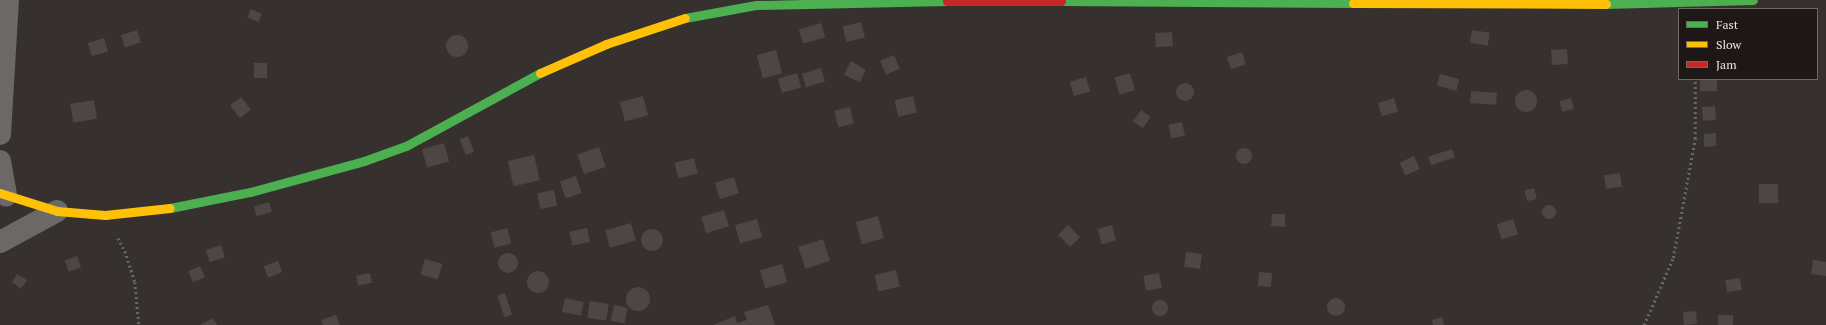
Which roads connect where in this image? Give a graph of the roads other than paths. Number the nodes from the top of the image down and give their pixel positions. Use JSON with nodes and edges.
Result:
{"nodes":[{"id":1,"x":1753,"y":0,"type":"edge"},
{"id":2,"x":5,"y":5,"type":"edge"},
{"id":3,"x":0,"y":134,"type":"edge"},
{"id":4,"x":0,"y":161,"type":"edge"},
{"id":5,"x":3,"y":194,"type":"edge"},
{"id":6,"x":57,"y":211,"type":"junction"},
{"id":7,"x":0,"y":242,"type":"edge"}],
"edges":[{"from":1,"to":6,"type":"street"},
{"from":2,"to":3,"type":"street"},
{"from":4,"to":5,"type":"street"},
{"from":5,"to":6,"type":"street"},
{"from":6,"to":7,"type":"street"}]}
